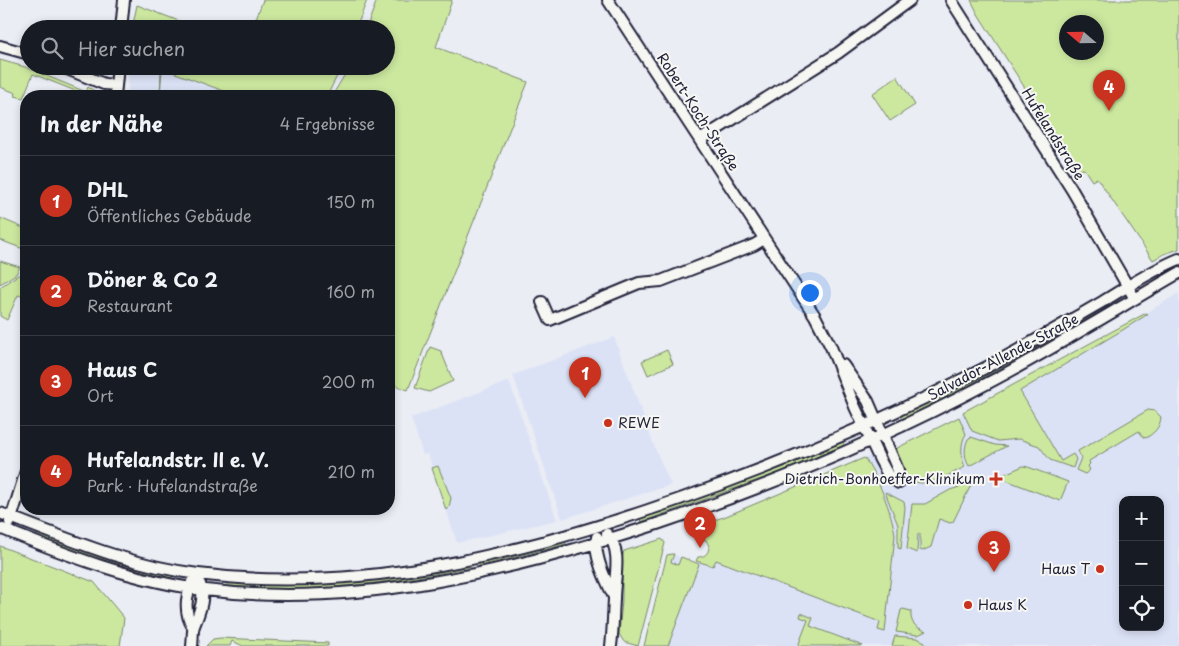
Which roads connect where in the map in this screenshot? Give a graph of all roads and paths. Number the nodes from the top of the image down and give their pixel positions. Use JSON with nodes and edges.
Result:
{"nodes":[{"id":1,"x":124,"y":0,"type":"edge"},
{"id":2,"x":608,"y":0,"type":"edge"},
{"id":3,"x":910,"y":0,"type":"edge"},
{"id":4,"x":951,"y":0,"type":"edge"},
{"id":5,"x":122,"y":20,"type":"edge"},
{"id":6,"x":0,"y":46,"type":"edge"},
{"id":7,"x":20,"y":52,"type":"edge"},
{"id":8,"x":82,"y":75,"type":"edge"},
{"id":9,"x":117,"y":75,"type":"edge"},
{"id":10,"x":116,"y":85,"type":"junction"},
{"id":11,"x":116,"y":90,"type":"edge"},
{"id":12,"x":700,"y":140,"type":"junction"},
{"id":13,"x":764,"y":239,"type":"junction"},
{"id":14,"x":1179,"y":259,"type":"edge"},
{"id":15,"x":1179,"y":273,"type":"edge"},
{"id":16,"x":1127,"y":287,"type":"junction"},
{"id":17,"x":1135,"y":299,"type":"junction"},
{"id":18,"x":542,"y":302,"type":"dead end"},
{"id":19,"x":832,"y":348,"type":"junction"},
{"id":20,"x":876,"y":421,"type":"junction"},
{"id":21,"x":864,"y":426,"type":"junction"},
{"id":22,"x":883,"y":435,"type":"junction"},
{"id":23,"x":871,"y":440,"type":"junction"},
{"id":24,"x":20,"y":491,"type":"edge"},
{"id":25,"x":0,"y":513,"type":"edge"},
{"id":26,"x":12,"y":518,"type":"junction"},
{"id":27,"x":599,"y":526,"type":"junction"},
{"id":28,"x":3,"y":530,"type":"edge"},
{"id":29,"x":611,"y":538,"type":"junction"},
{"id":30,"x":596,"y":543,"type":"junction"},
{"id":31,"x":196,"y":574,"type":"junction"},
{"id":32,"x":188,"y":588,"type":"junction"},
{"id":33,"x":203,"y":590,"type":"junction"},
{"id":34,"x":614,"y":597,"type":"junction"},
{"id":35,"x":193,"y":627,"type":"junction"},
{"id":36,"x":192,"y":646,"type":"edge"},
{"id":37,"x":611,"y":646,"type":"edge"}],
"edges":[{"from":1,"to":5,"type":"street"},
{"from":2,"to":12,"type":"street","name":"Robert-Koch-Straße"},
{"from":3,"to":12,"type":"street"},
{"from":4,"to":16,"type":"street","name":"Hufelandstraße"},
{"from":6,"to":7,"type":"street"},
{"from":8,"to":10,"type":"street"},
{"from":9,"to":10,"type":"street"},
{"from":10,"to":11,"type":"street"},
{"from":12,"to":13,"type":"street","name":"Robert-Koch-Straße"},
{"from":13,"to":18,"type":"street"},
{"from":13,"to":19,"type":"street","name":"Robert-Koch-Straße"},
{"from":14,"to":16,"type":"street","name":"Salvador-Allende-Straße"},
{"from":15,"to":17,"type":"street","name":"Salvador-Allende-Straße"},
{"from":16,"to":17,"type":"street"},
{"from":16,"to":20,"type":"street","name":"Salvador-Allende-Straße"},
{"from":17,"to":22,"type":"street","name":"Salvador-Allende-Straße"},
{"from":19,"to":20,"type":"street","name":"Robert-Koch-Straße"},
{"from":19,"to":21,"type":"street","name":"Robert-Koch-Straße"},
{"from":20,"to":21,"type":"street","name":"Salvador-Allende-Straße"},
{"from":20,"to":22,"type":"street"},
{"from":21,"to":23,"type":"street"},
{"from":21,"to":27,"type":"street","name":"Salvador-Allende-Straße"},
{"from":22,"to":23,"type":"street","name":"Salvador-Allende-Straße"},
{"from":22,"to":23,"type":"street"},
{"from":23,"to":29,"type":"street","name":"Salvador-Allende-Straße"},
{"from":24,"to":26,"type":"street"},
{"from":25,"to":26,"type":"street","name":"Salvador-Allende-Straße"},
{"from":26,"to":28,"type":"street","name":"Salvador-Allende-Straße"},
{"from":26,"to":31,"type":"street","name":"Salvador-Allende-Straße"},
{"from":27,"to":29,"type":"street"},
{"from":27,"to":30,"type":"street"},
{"from":27,"to":31,"type":"street","name":"Salvador-Allende-Straße"},
{"from":28,"to":32,"type":"street","name":"Salvador-Allende-Straße"},
{"from":29,"to":30,"type":"street","name":"Salvador-Allende-Straße"},
{"from":29,"to":34,"type":"street"},
{"from":30,"to":33,"type":"street","name":"Salvador-Allende-Straße"},
{"from":30,"to":34,"type":"street"},
{"from":31,"to":32,"type":"street"},
{"from":31,"to":33,"type":"street"},
{"from":32,"to":33,"type":"street","name":"Salvador-Allende-Straße"},
{"from":32,"to":35,"type":"street"},
{"from":33,"to":35,"type":"street"},
{"from":34,"to":37,"type":"street"},
{"from":35,"to":36,"type":"street"}]}
